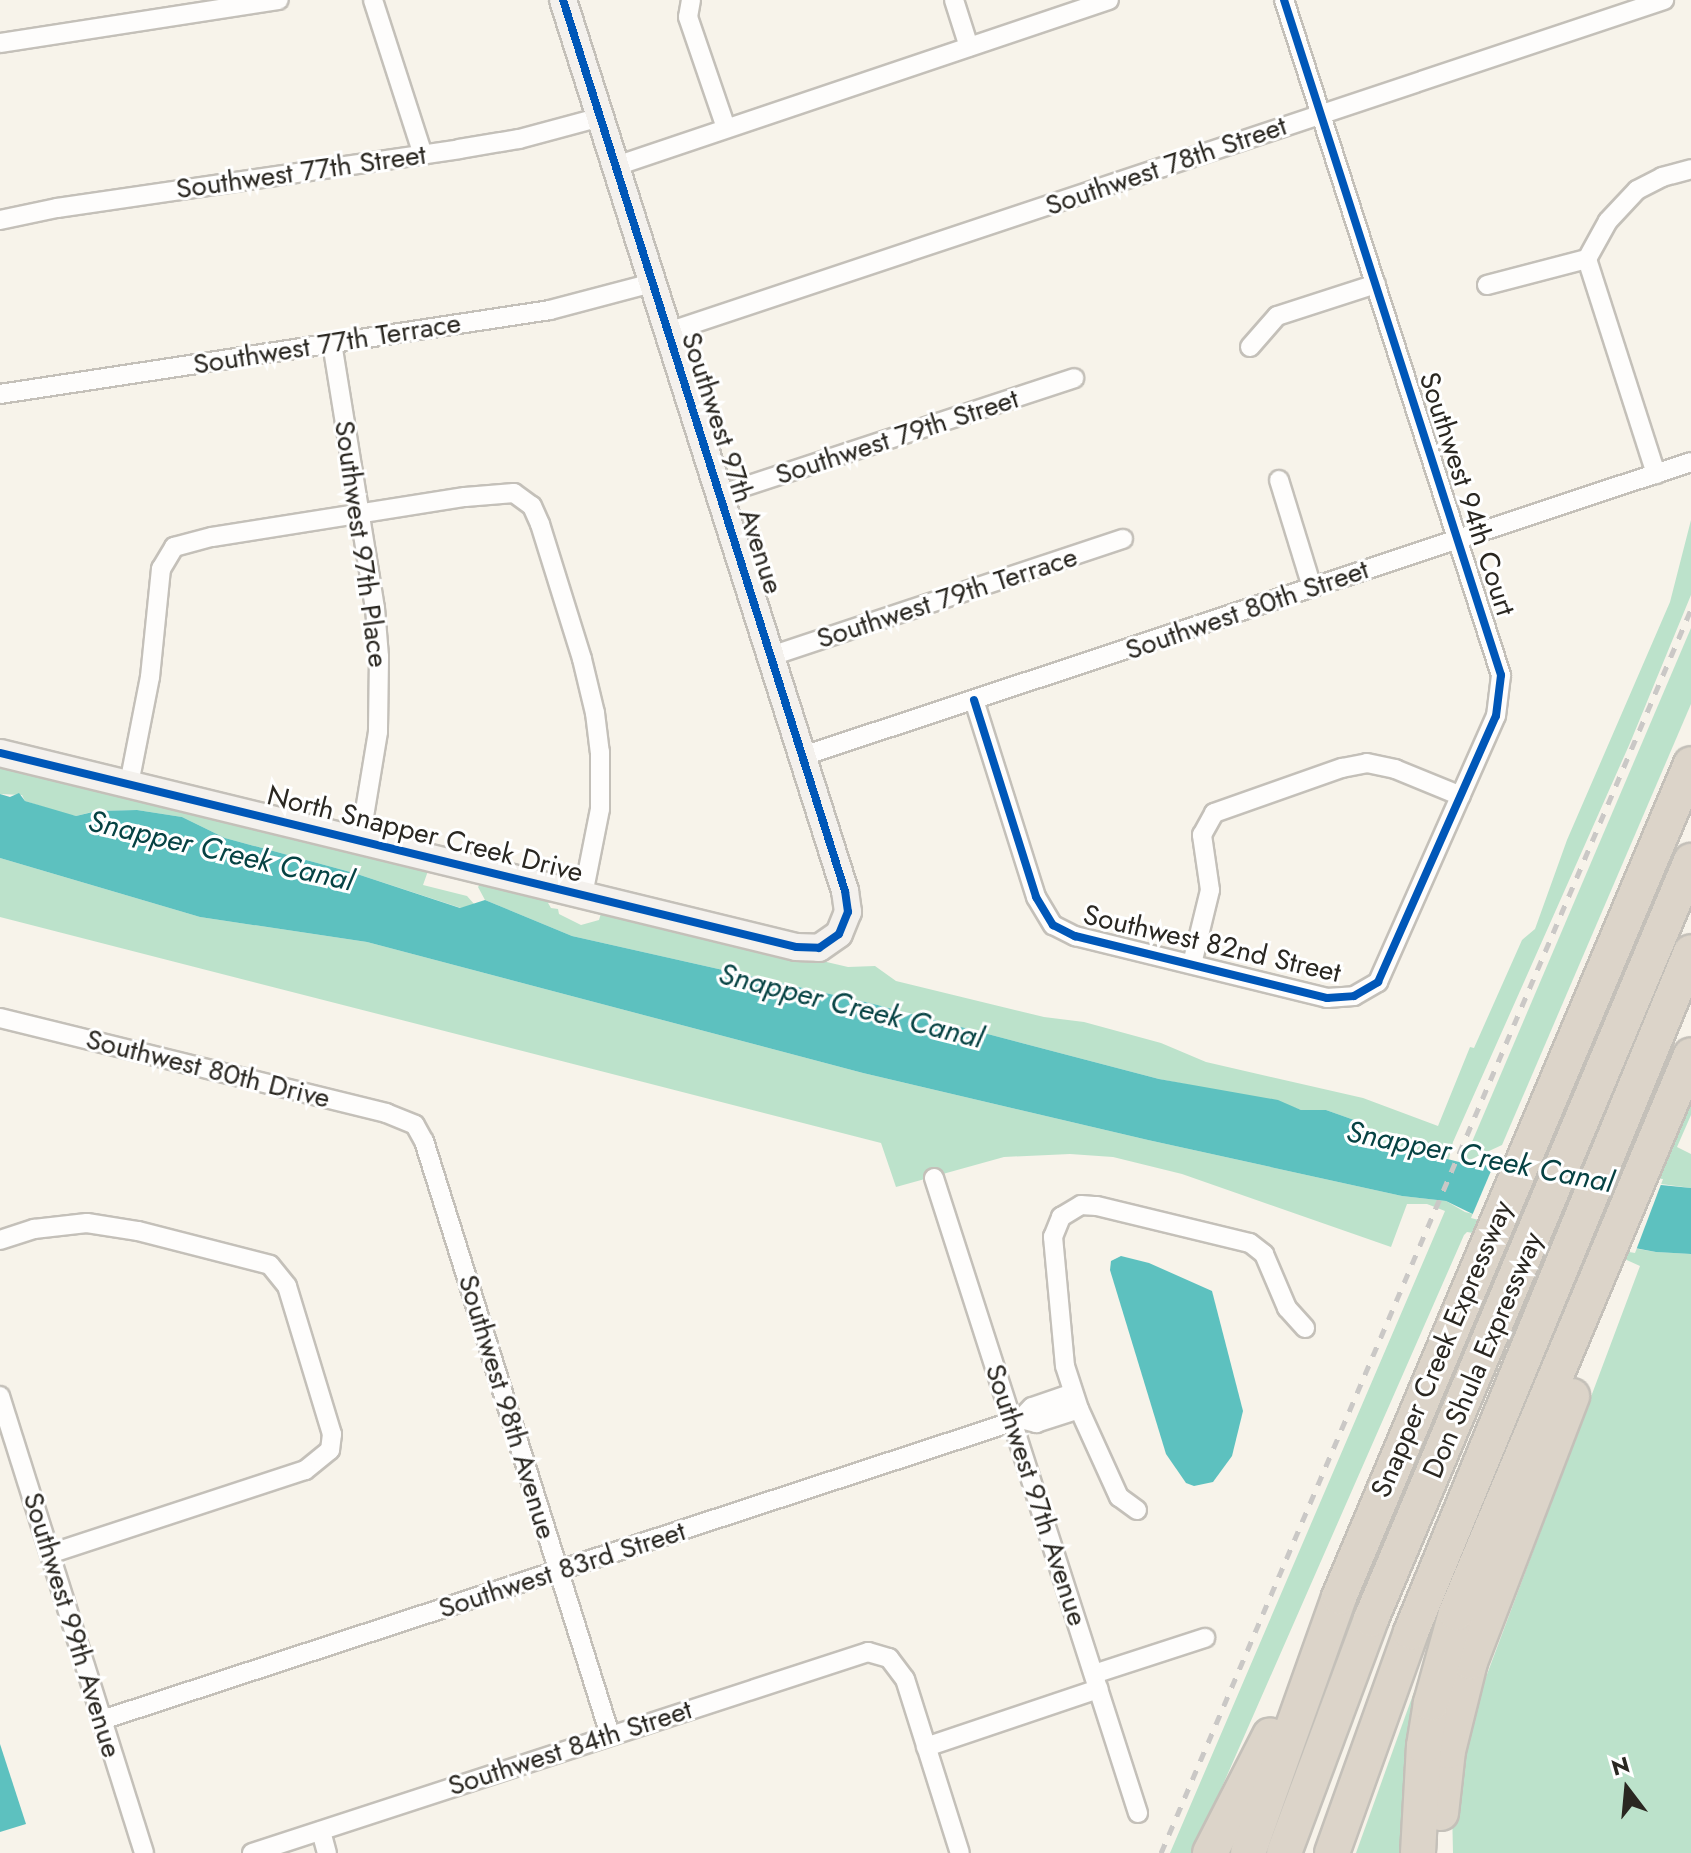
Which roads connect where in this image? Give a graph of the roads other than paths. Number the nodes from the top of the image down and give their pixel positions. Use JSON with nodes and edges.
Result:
{"nodes":[{"id":1,"x":279,"y":0,"type":"edge"},
{"id":2,"x":373,"y":0,"type":"edge"},
{"id":3,"x":563,"y":0,"type":"edge"},
{"id":4,"x":691,"y":0,"type":"edge"},
{"id":5,"x":954,"y":0,"type":"edge"},
{"id":6,"x":1109,"y":0,"type":"edge"},
{"id":7,"x":1284,"y":0,"type":"edge"},
{"id":8,"x":1664,"y":0,"type":"edge"},
{"id":9,"x":0,"y":43,"type":"edge"},
{"id":10,"x":969,"y":47,"type":"junction"},
{"id":11,"x":1322,"y":114,"type":"junction"},
{"id":12,"x":601,"y":117,"type":"junction"},
{"id":13,"x":726,"y":128,"type":"junction"},
{"id":14,"x":423,"y":155,"type":"junction"},
{"id":15,"x":616,"y":166,"type":"junction"},
{"id":16,"x":1691,"y":169,"type":"edge"},
{"id":17,"x":0,"y":220,"type":"edge"},
{"id":18,"x":1587,"y":259,"type":"junction"},
{"id":19,"x":652,"y":283,"type":"junction"},
{"id":20,"x":1376,"y":284,"type":"junction"},
{"id":21,"x":1487,"y":285,"type":"dead end"},
{"id":22,"x":668,"y":332,"type":"junction"},
{"id":23,"x":332,"y":343,"type":"junction"},
{"id":24,"x":1250,"y":347,"type":"dead end"},
{"id":25,"x":1074,"y":378,"type":"dead end"},
{"id":26,"x":0,"y":394,"type":"edge"},
{"id":27,"x":1691,"y":462,"type":"edge"},
{"id":28,"x":1656,"y":474,"type":"junction"},
{"id":29,"x":1279,"y":480,"type":"dead end"},
{"id":30,"x":719,"y":495,"type":"junction"},
{"id":31,"x":360,"y":515,"type":"junction"},
{"id":32,"x":1123,"y":539,"type":"dead end"},
{"id":33,"x":1457,"y":539,"type":"junction"},
{"id":34,"x":1312,"y":587,"type":"junction"},
{"id":35,"x":771,"y":656,"type":"junction"},
{"id":36,"x":974,"y":700,"type":"junction"},
{"id":37,"x":0,"y":753,"type":"edge"},
{"id":38,"x":803,"y":756,"type":"junction"},
{"id":39,"x":1691,"y":764,"type":"edge"},
{"id":40,"x":129,"y":784,"type":"junction"},
{"id":41,"x":1461,"y":796,"type":"junction"},
{"id":42,"x":360,"y":841,"type":"junction"},
{"id":43,"x":1691,"y":861,"type":"edge"},
{"id":44,"x":583,"y":895,"type":"junction"},
{"id":45,"x":837,"y":938,"type":"joint"},
{"id":46,"x":1691,"y":952,"type":"edge"},
{"id":47,"x":1192,"y":964,"type":"junction"},
{"id":48,"x":1370,"y":989,"type":"joint"},
{"id":49,"x":0,"y":1018,"type":"edge"},
{"id":50,"x":1691,"y":1055,"type":"edge"},
{"id":51,"x":1691,"y":1087,"type":"edge"},
{"id":52,"x":415,"y":1125,"type":"joint"},
{"id":53,"x":934,"y":1178,"type":"dead end"},
{"id":54,"x":0,"y":1240,"type":"edge"},
{"id":55,"x":1305,"y":1328,"type":"dead end"},
{"id":56,"x":0,"y":1396,"type":"edge"},
{"id":57,"x":1076,"y":1401,"type":"junction"},
{"id":58,"x":1017,"y":1421,"type":"junction"},
{"id":59,"x":1137,"y":1510,"type":"dead end"},
{"id":60,"x":50,"y":1554,"type":"junction"},
{"id":61,"x":557,"y":1570,"type":"junction"},
{"id":62,"x":1333,"y":1613,"type":"junction"},
{"id":63,"x":1205,"y":1638,"type":"dead end"},
{"id":64,"x":1096,"y":1682,"type":"junction"},
{"id":65,"x":102,"y":1720,"type":"junction"},
{"id":66,"x":610,"y":1735,"type":"junction"},
{"id":67,"x":926,"y":1747,"type":"junction"},
{"id":68,"x":1138,"y":1813,"type":"dead end"},
{"id":69,"x":321,"y":1831,"type":"junction"},
{"id":70,"x":144,"y":1853,"type":"edge"},
{"id":71,"x":252,"y":1853,"type":"edge"},
{"id":72,"x":327,"y":1853,"type":"edge"},
{"id":73,"x":960,"y":1853,"type":"edge"},
{"id":74,"x":1210,"y":1853,"type":"edge"},
{"id":75,"x":1248,"y":1853,"type":"edge"},
{"id":76,"x":1284,"y":1853,"type":"edge"},
{"id":77,"x":1332,"y":1853,"type":"edge"},
{"id":78,"x":1418,"y":1853,"type":"edge"},
{"id":79,"x":1439,"y":1853,"type":"edge"}],
"edges":[{"from":1,"to":9,"type":"street"},
{"from":2,"to":14,"type":"street"},
{"from":3,"to":12,"type":"street","name":"Southwest 97th Avenue"},
{"from":4,"to":13,"type":"street"},
{"from":5,"to":10,"type":"street"},
{"from":6,"to":10,"type":"street"},
{"from":7,"to":11,"type":"street","name":"Southwest 94th Court"},
{"from":8,"to":11,"type":"street","name":"Southwest 78th Street"},
{"from":10,"to":13,"type":"street"},
{"from":11,"to":20,"type":"street","name":"Southwest 94th Court"},
{"from":11,"to":22,"type":"street","name":"Southwest 78th Street"},
{"from":12,"to":14,"type":"street","name":"Southwest 77th Street"},
{"from":12,"to":15,"type":"street","name":"Southwest 97th Avenue"},
{"from":13,"to":15,"type":"street"},
{"from":14,"to":17,"type":"street","name":"Southwest 77th Street"},
{"from":15,"to":19,"type":"street","name":"Southwest 97th Avenue"},
{"from":16,"to":18,"type":"street"},
{"from":18,"to":21,"type":"street"},
{"from":18,"to":28,"type":"street"},
{"from":19,"to":22,"type":"street","name":"Southwest 97th Avenue"},
{"from":19,"to":23,"type":"street","name":"Southwest 77th Terrace"},
{"from":20,"to":24,"type":"street"},
{"from":20,"to":33,"type":"street","name":"Southwest 94th Court"},
{"from":22,"to":30,"type":"street","name":"Southwest 97th Avenue"},
{"from":23,"to":26,"type":"street","name":"Southwest 77th Terrace"},
{"from":23,"to":31,"type":"street","name":"Southwest 97th Place"},
{"from":25,"to":30,"type":"street","name":"Southwest 79th Street"},
{"from":27,"to":28,"type":"street","name":"Southwest 80th Street"},
{"from":28,"to":33,"type":"street","name":"Southwest 80th Street"},
{"from":29,"to":34,"type":"street"},
{"from":30,"to":35,"type":"street","name":"Southwest 97th Avenue"},
{"from":31,"to":40,"type":"street"},
{"from":31,"to":42,"type":"street","name":"Southwest 97th Place"},
{"from":31,"to":44,"type":"street"},
{"from":32,"to":35,"type":"street","name":"Southwest 79th Terrace"},
{"from":33,"to":34,"type":"street","name":"Southwest 80th Street"},
{"from":33,"to":41,"type":"street","name":"Southwest 94th Court"},
{"from":34,"to":36,"type":"street","name":"Southwest 80th Street"},
{"from":35,"to":38,"type":"street","name":"Southwest 97th Avenue"},
{"from":36,"to":38,"type":"street","name":"Southwest 80th Street"},
{"from":36,"to":47,"type":"street","name":"Southwest 82nd Street"},
{"from":37,"to":40,"type":"street","name":"North Snapper Creek Drive"},
{"from":38,"to":45,"type":"street","name":"Southwest 97th Avenue"},
{"from":39,"to":62,"type":"highway","name":"Snapper Creek Expressway"},
{"from":40,"to":42,"type":"street","name":"North Snapper Creek Drive"},
{"from":41,"to":47,"type":"street"},
{"from":41,"to":48,"type":"street","name":"Southwest 94th Court"},
{"from":42,"to":44,"type":"street","name":"North Snapper Creek Drive"},
{"from":43,"to":76,"type":"highway","name":"Don Shula Expressway"},
{"from":44,"to":45,"type":"street","name":"North Snapper Creek Drive"},
{"from":46,"to":77,"type":"highway","name":"Don Shula Expressway"},
{"from":47,"to":48,"type":"street","name":"Southwest 82nd Street"},
{"from":49,"to":52,"type":"street","name":"Southwest 80th Drive"},
{"from":50,"to":78,"type":"highway"},
{"from":51,"to":79,"type":"highway"},
{"from":52,"to":61,"type":"street","name":"Southwest 98th Avenue"},
{"from":53,"to":58,"type":"street","name":"Southwest 97th Avenue"},
{"from":54,"to":60,"type":"street"},
{"from":55,"to":57,"type":"street"},
{"from":56,"to":60,"type":"street","name":"Southwest 99th Avenue"},
{"from":57,"to":58,"type":"street","name":"Southwest 83rd Street"},
{"from":57,"to":59,"type":"street"},
{"from":58,"to":61,"type":"street","name":"Southwest 83rd Street"},
{"from":58,"to":64,"type":"street","name":"Southwest 97th Avenue"},
{"from":60,"to":65,"type":"street","name":"Southwest 99th Avenue"},
{"from":61,"to":65,"type":"street","name":"Southwest 83rd Street"},
{"from":61,"to":66,"type":"street","name":"Southwest 98th Avenue"},
{"from":62,"to":74,"type":"highway"},
{"from":62,"to":75,"type":"highway","name":"Snapper Creek Expressway"},
{"from":63,"to":64,"type":"street"},
{"from":64,"to":67,"type":"street"},
{"from":64,"to":68,"type":"street","name":"Southwest 97th Avenue"},
{"from":65,"to":70,"type":"street","name":"Southwest 99th Avenue"},
{"from":66,"to":67,"type":"street","name":"Southwest 84th Street"},
{"from":66,"to":69,"type":"street","name":"Southwest 84th Street"},
{"from":67,"to":73,"type":"street"},
{"from":69,"to":71,"type":"street","name":"Southwest 84th Street"},
{"from":69,"to":72,"type":"street"}]}
